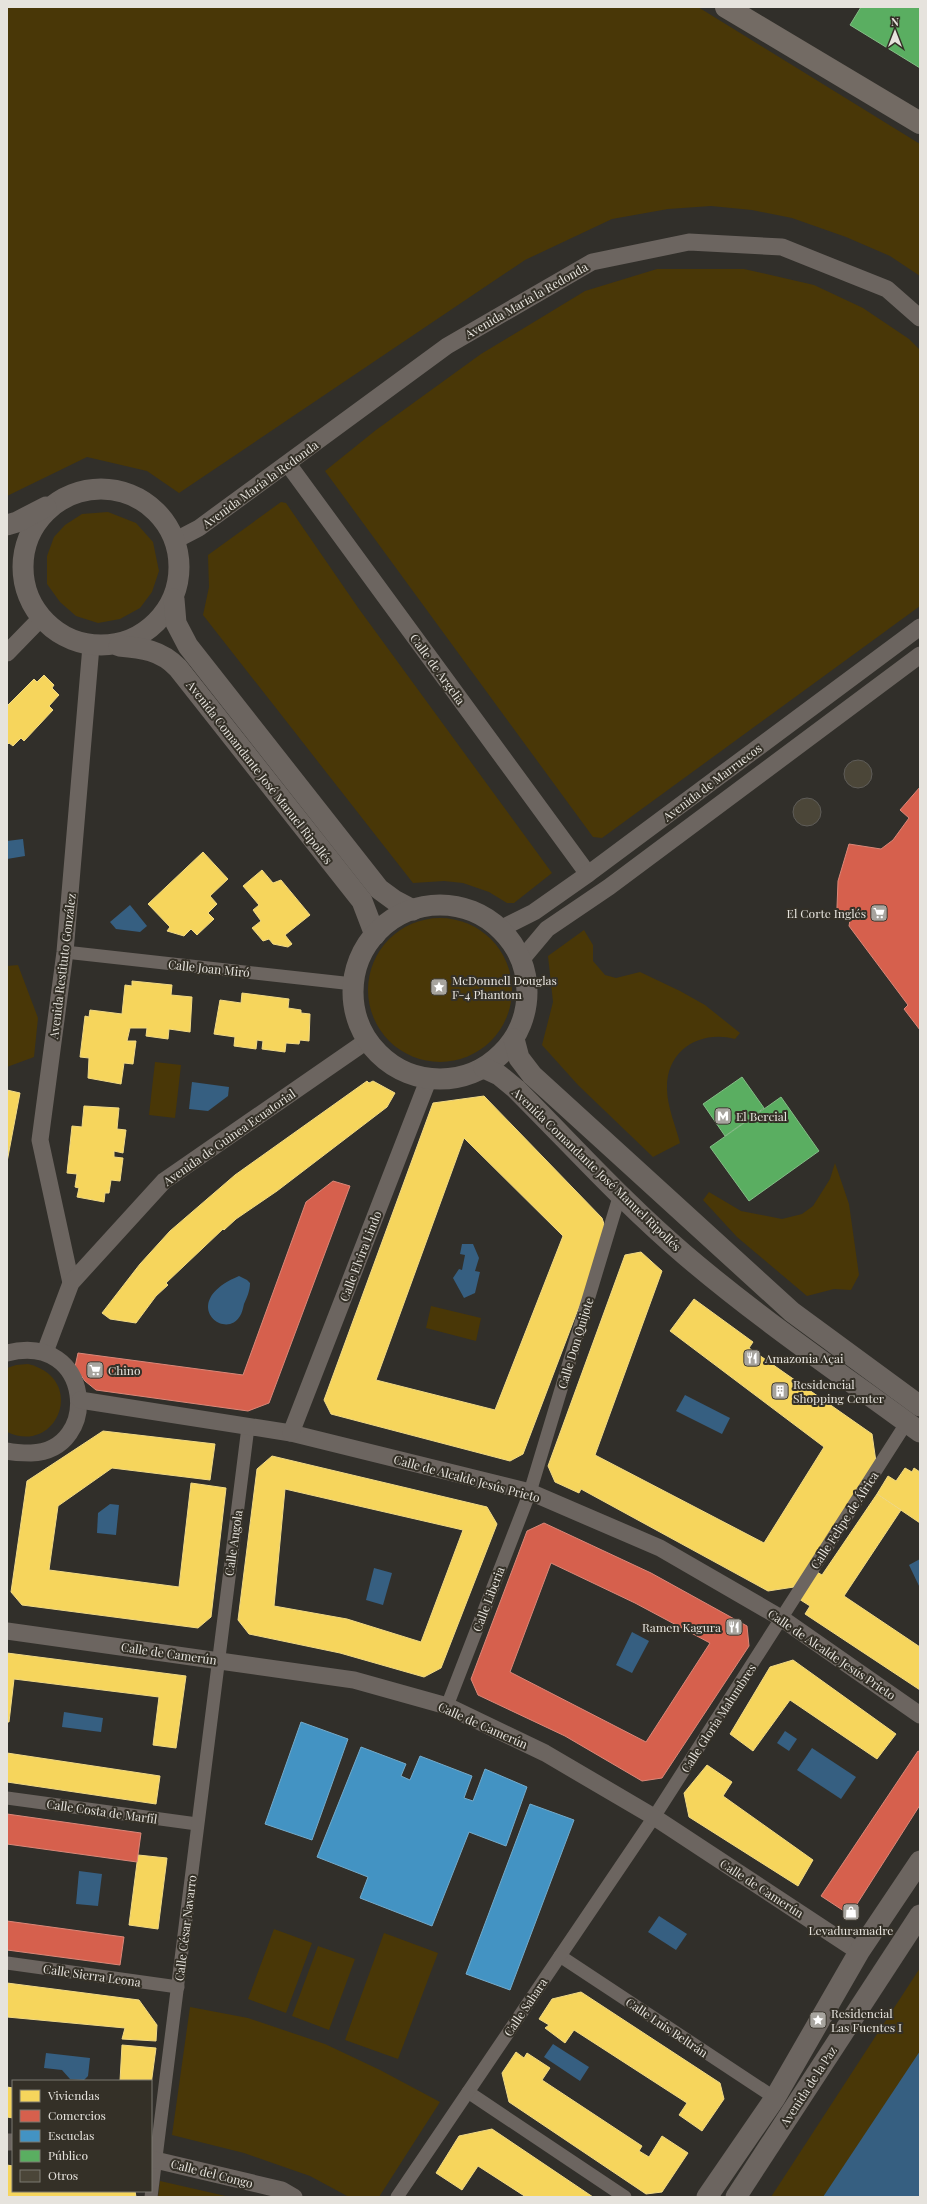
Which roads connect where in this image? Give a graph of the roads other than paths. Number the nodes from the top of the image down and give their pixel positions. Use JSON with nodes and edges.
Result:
{"nodes":[{"id":1,"x":726,"y":7,"type":"edge"},
{"id":2,"x":920,"y":123,"type":"edge"},
{"id":3,"x":920,"y":318,"type":"edge"},
{"id":4,"x":288,"y":464,"type":"junction"},
{"id":5,"x":62,"y":499,"type":"junction"},
{"id":6,"x":7,"y":525,"type":"edge"},
{"id":7,"x":176,"y":540,"type":"junction"},
{"id":8,"x":7,"y":574,"type":"edge"},
{"id":9,"x":25,"y":587,"type":"junction"},
{"id":10,"x":174,"y":599,"type":"junction"},
{"id":11,"x":41,"y":618,"type":"junction"},
{"id":12,"x":920,"y":627,"type":"edge"},
{"id":13,"x":116,"y":645,"type":"junction"},
{"id":14,"x":90,"y":646,"type":"junction"},
{"id":15,"x":7,"y":653,"type":"edge"},
{"id":16,"x":920,"y":655,"type":"edge"},
{"id":17,"x":588,"y":874,"type":"junction"},
{"id":18,"x":413,"y":910,"type":"junction"},
{"id":19,"x":500,"y":929,"type":"junction"},
{"id":20,"x":375,"y":935,"type":"junction"},
{"id":21,"x":65,"y":952,"type":"junction"},
{"id":22,"x":521,"y":960,"type":"junction"},
{"id":23,"x":353,"y":984,"type":"junction"},
{"id":24,"x":514,"y":1039,"type":"junction"},
{"id":25,"x":368,"y":1040,"type":"junction"},
{"id":26,"x":484,"y":1068,"type":"junction"},
{"id":27,"x":429,"y":1078,"type":"junction"},
{"id":28,"x":620,"y":1194,"type":"junction"},
{"id":29,"x":71,"y":1283,"type":"junction"},
{"id":30,"x":45,"y":1352,"type":"junction"},
{"id":31,"x":7,"y":1353,"type":"edge"},
{"id":32,"x":80,"y":1400,"type":"junction"},
{"id":33,"x":920,"y":1406,"type":"edge"},
{"id":34,"x":248,"y":1427,"type":"junction"},
{"id":35,"x":913,"y":1427,"type":"edge"},
{"id":36,"x":291,"y":1433,"type":"junction"},
{"id":37,"x":7,"y":1451,"type":"edge"},
{"id":38,"x":530,"y":1492,"type":"junction"},
{"id":39,"x":782,"y":1618,"type":"junction"},
{"id":40,"x":7,"y":1631,"type":"edge"},
{"id":41,"x":217,"y":1660,"type":"junction"},
{"id":42,"x":447,"y":1706,"type":"junction"},
{"id":43,"x":920,"y":1715,"type":"edge"},
{"id":44,"x":7,"y":1798,"type":"edge"},
{"id":45,"x":654,"y":1817,"type":"junction"},
{"id":46,"x":197,"y":1824,"type":"junction"},
{"id":47,"x":920,"y":1861,"type":"edge"},
{"id":48,"x":920,"y":1915,"type":"edge"},
{"id":49,"x":859,"y":1952,"type":"junction"},
{"id":50,"x":560,"y":1956,"type":"junction"},
{"id":51,"x":7,"y":1963,"type":"edge"},
{"id":52,"x":178,"y":1987,"type":"junction"},
{"id":53,"x":468,"y":2092,"type":"junction"},
{"id":54,"x":775,"y":2098,"type":"junction"},
{"id":55,"x":154,"y":2160,"type":"edge"},
{"id":56,"x":152,"y":2185,"type":"edge"},
{"id":57,"x":294,"y":2197,"type":"edge"},
{"id":58,"x":396,"y":2197,"type":"edge"},
{"id":59,"x":625,"y":2197,"type":"edge"},
{"id":60,"x":707,"y":2197,"type":"edge"},
{"id":61,"x":736,"y":2197,"type":"edge"}],
"edges":[{"from":1,"to":2,"type":"highway"},
{"from":3,"to":4,"type":"street","name":"Avenida María la Redonda"},
{"from":4,"to":7,"type":"street","name":"Avenida María la Redonda"},
{"from":4,"to":17,"type":"street","name":"Calle de Argelia"},
{"from":5,"to":6,"type":"street"},
{"from":5,"to":7,"type":"street"},
{"from":5,"to":9,"type":"street"},
{"from":7,"to":10,"type":"street"},
{"from":8,"to":9,"type":"street"},
{"from":9,"to":11,"type":"street"},
{"from":10,"to":13,"type":"street"},
{"from":10,"to":18,"type":"street","name":"Avenida Comandante José Manuel Ripollés"},
{"from":11,"to":14,"type":"street"},
{"from":11,"to":15,"type":"street"},
{"from":12,"to":17,"type":"street","name":"Avenida de Marruecos"},
{"from":13,"to":14,"type":"street"},
{"from":13,"to":20,"type":"street","name":"Avenida Comandante José Manuel Ripollés"},
{"from":14,"to":21,"type":"street","name":"Avenida Restituto González"},
{"from":16,"to":22,"type":"street","name":"Avenida de Marruecos"},
{"from":17,"to":19,"type":"street","name":"Avenida de Marruecos"},
{"from":18,"to":19,"type":"street"},
{"from":18,"to":20,"type":"street"},
{"from":19,"to":22,"type":"street"},
{"from":20,"to":23,"type":"street"},
{"from":21,"to":23,"type":"street","name":"Calle Joan Miró"},
{"from":21,"to":29,"type":"street","name":"Avenida Restituto González"},
{"from":22,"to":24,"type":"street"},
{"from":23,"to":25,"type":"street"},
{"from":24,"to":26,"type":"street"},
{"from":24,"to":33,"type":"street","name":"Avenida Comandante José Manuel Ripollés"},
{"from":25,"to":27,"type":"street"},
{"from":25,"to":29,"type":"street","name":"Avenida de Guinea Ecuatorial"},
{"from":26,"to":27,"type":"street"},
{"from":26,"to":28,"type":"street","name":"Avenida Comandante José Manuel Ripollés"},
{"from":27,"to":36,"type":"street","name":"Calle Elvira Lindo"},
{"from":28,"to":35,"type":"street","name":"Avenida Comandante José Manuel Ripollés"},
{"from":28,"to":38,"type":"street","name":"Calle Don Quijote"},
{"from":29,"to":30,"type":"street","name":"Avenida de Guinea Ecuatorial"},
{"from":30,"to":31,"type":"street"},
{"from":30,"to":32,"type":"street"},
{"from":32,"to":34,"type":"street","name":"Calle de Alcalde Jesús Prieto"},
{"from":32,"to":37,"type":"street"},
{"from":34,"to":36,"type":"street","name":"Calle de Alcalde Jesús Prieto"},
{"from":34,"to":41,"type":"street","name":"Calle Angola"},
{"from":35,"to":39,"type":"street","name":"Calle Felipe de África"},
{"from":36,"to":38,"type":"street","name":"Calle de Alcalde Jesús Prieto"},
{"from":38,"to":39,"type":"street","name":"Calle de Alcalde Jesús Prieto"},
{"from":38,"to":42,"type":"street","name":"Calle Liberia"},
{"from":39,"to":43,"type":"street","name":"Calle de Alcalde Jesús Prieto"},
{"from":39,"to":45,"type":"street","name":"Calle Gloria Malumbres"},
{"from":40,"to":41,"type":"street","name":"Calle de Camerún"},
{"from":41,"to":42,"type":"street","name":"Calle de Camerún"},
{"from":41,"to":46,"type":"street","name":"Calle César Navarro"},
{"from":42,"to":45,"type":"street","name":"Calle de Camerún"},
{"from":44,"to":46,"type":"street","name":"Calle Costa de Marfíl"},
{"from":45,"to":49,"type":"street","name":"Calle de Camerún"},
{"from":45,"to":50,"type":"street","name":"Calle Sahara"},
{"from":46,"to":52,"type":"street","name":"Calle César Navarro"},
{"from":47,"to":49,"type":"street"},
{"from":48,"to":61,"type":"street","name":"Avenida de la Paz"},
{"from":49,"to":54,"type":"street"},
{"from":50,"to":53,"type":"street","name":"Calle Sahara"},
{"from":50,"to":54,"type":"street","name":"Calle Luis Beltrán"},
{"from":51,"to":52,"type":"street","name":"Calle Sierra Leona"},
{"from":52,"to":55,"type":"street","name":"Calle César Navarro"},
{"from":53,"to":58,"type":"street","name":"Calle Sahara"},
{"from":53,"to":59,"type":"street"},
{"from":54,"to":60,"type":"street"},
{"from":55,"to":56,"type":"street","name":"Calle César Navarro"},
{"from":55,"to":57,"type":"street","name":"Calle del Congo"}]}
